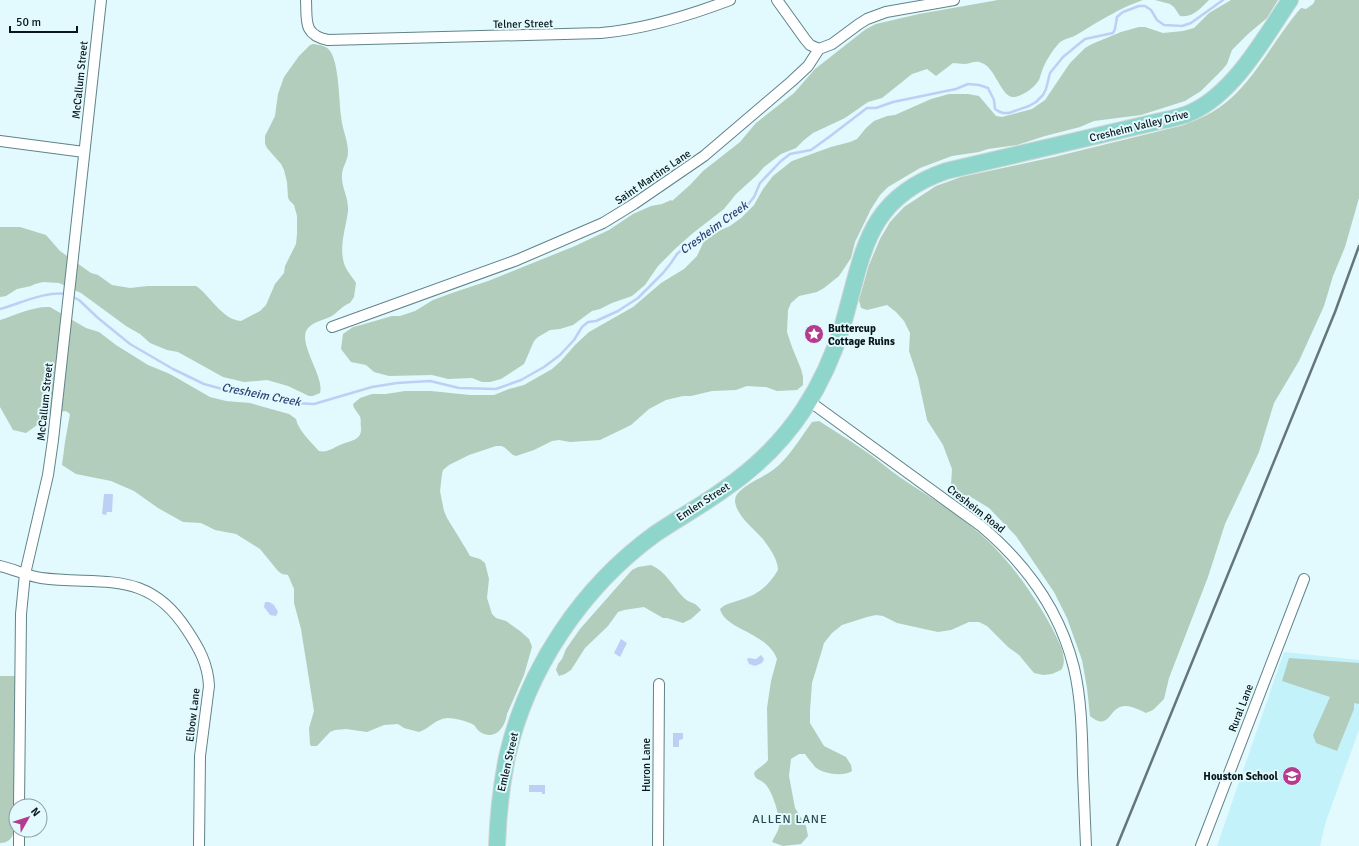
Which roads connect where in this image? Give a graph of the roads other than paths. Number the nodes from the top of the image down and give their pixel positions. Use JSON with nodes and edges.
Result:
{"nodes":[{"id":1,"x":101,"y":0,"type":"edge"},
{"id":2,"x":306,"y":0,"type":"edge"},
{"id":3,"x":730,"y":0,"type":"edge"},
{"id":4,"x":777,"y":0,"type":"edge"},
{"id":5,"x":954,"y":0,"type":"edge"},
{"id":6,"x":1290,"y":0,"type":"edge"},
{"id":7,"x":819,"y":50,"type":"junction"},
{"id":8,"x":0,"y":141,"type":"edge"},
{"id":9,"x":84,"y":152,"type":"junction"},
{"id":10,"x":939,"y":174,"type":"joint"},
{"id":11,"x":332,"y":327,"type":"dead end"},
{"id":12,"x":809,"y":401,"type":"junction"},
{"id":13,"x":0,"y":566,"type":"edge"},
{"id":14,"x":25,"y":574,"type":"junction"},
{"id":15,"x":1304,"y":579,"type":"dead end"},
{"id":16,"x":659,"y":684,"type":"dead end"},
{"id":17,"x":19,"y":798,"type":"edge"},
{"id":18,"x":199,"y":846,"type":"edge"},
{"id":19,"x":497,"y":846,"type":"edge"},
{"id":20,"x":658,"y":846,"type":"edge"},
{"id":21,"x":1086,"y":846,"type":"edge"},
{"id":22,"x":1201,"y":846,"type":"edge"}],
"edges":[{"from":1,"to":9,"type":"street","name":"McCallum Street"},
{"from":2,"to":3,"type":"street","name":"Telner Street"},
{"from":4,"to":7,"type":"street"},
{"from":5,"to":7,"type":"street","name":"Saint Martins Lane"},
{"from":6,"to":10,"type":"main road","name":"Cresheim Valley Drive"},
{"from":7,"to":11,"type":"street","name":"Saint Martins Lane"},
{"from":8,"to":9,"type":"street"},
{"from":9,"to":14,"type":"street","name":"McCallum Street"},
{"from":10,"to":12,"type":"main road","name":"Emlen Street"},
{"from":12,"to":19,"type":"main road","name":"Emlen Street"},
{"from":12,"to":21,"type":"street","name":"Cresheim Road"},
{"from":13,"to":14,"type":"street","name":"Elbow Lane"},
{"from":14,"to":17,"type":"street","name":"McCallum Street"},
{"from":14,"to":18,"type":"street","name":"Elbow Lane"},
{"from":15,"to":22,"type":"street","name":"Rural Lane"},
{"from":16,"to":20,"type":"street","name":"Huron Lane"}]}
